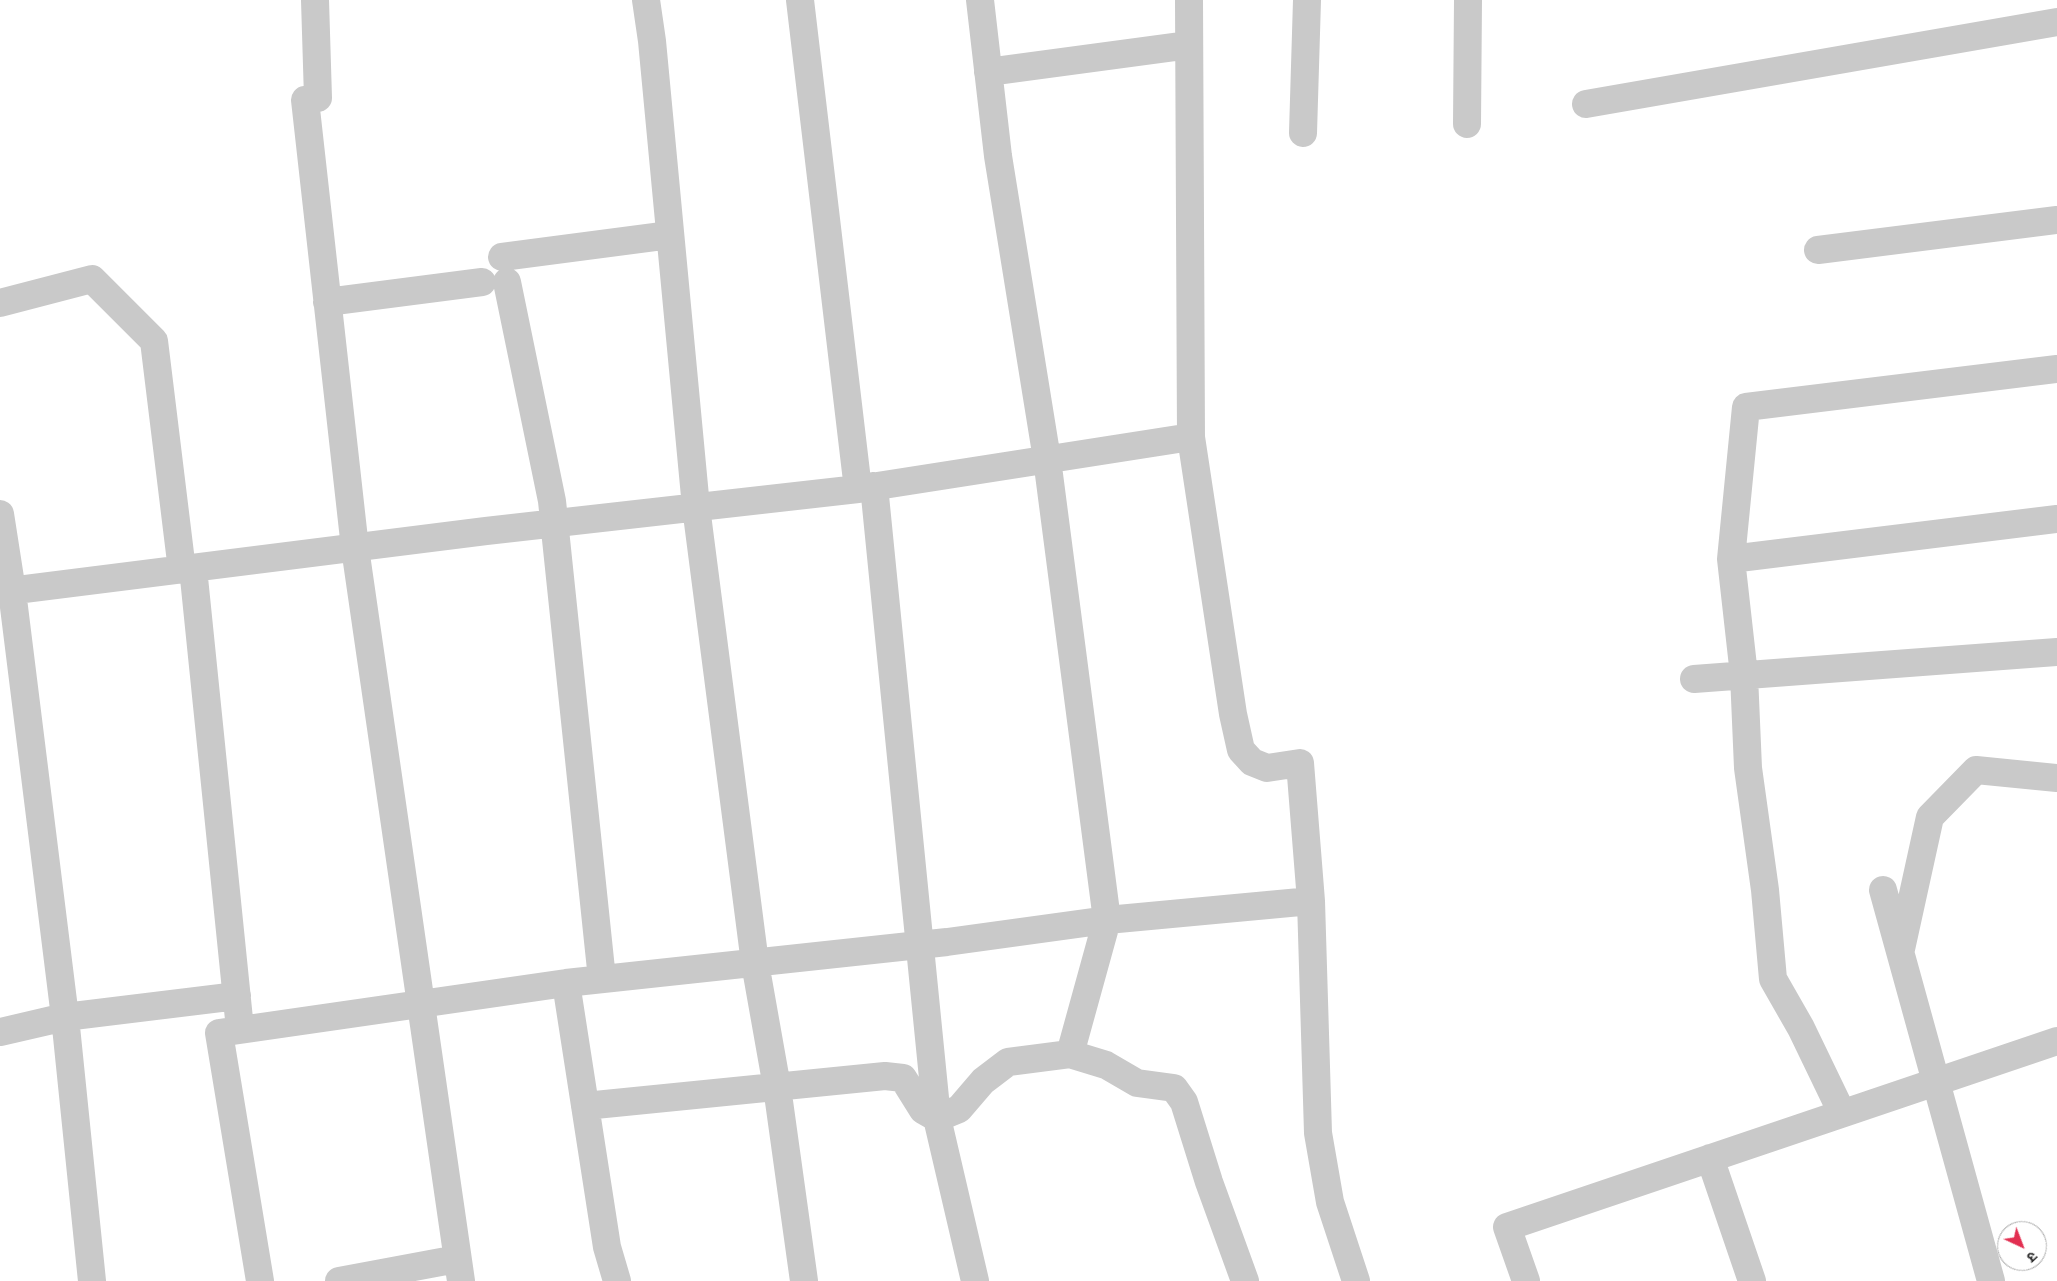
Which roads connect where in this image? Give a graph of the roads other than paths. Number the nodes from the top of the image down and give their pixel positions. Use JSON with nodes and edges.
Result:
{"nodes":[{"id":1,"x":315,"y":0,"type":"edge"},
{"id":2,"x":646,"y":0,"type":"edge"},
{"id":3,"x":800,"y":0,"type":"edge"},
{"id":4,"x":980,"y":0,"type":"edge"},
{"id":5,"x":1189,"y":0,"type":"edge"},
{"id":6,"x":1307,"y":0,"type":"edge"},
{"id":7,"x":1468,"y":0,"type":"edge"},
{"id":8,"x":2057,"y":22,"type":"edge"},
{"id":9,"x":1189,"y":45,"type":"junction"},
{"id":10,"x":988,"y":72,"type":"junction"},
{"id":11,"x":1586,"y":104,"type":"dead end"},
{"id":12,"x":1467,"y":124,"type":"dead end"},
{"id":13,"x":1303,"y":133,"type":"dead end"},
{"id":14,"x":2057,"y":220,"type":"edge"},
{"id":15,"x":670,"y":235,"type":"junction"},
{"id":16,"x":1818,"y":250,"type":"dead end"},
{"id":17,"x":497,"y":274,"type":"junction"},
{"id":18,"x":327,"y":302,"type":"junction"},
{"id":19,"x":0,"y":303,"type":"edge"},
{"id":20,"x":2057,"y":369,"type":"edge"},
{"id":21,"x":1191,"y":437,"type":"junction"},
{"id":22,"x":1047,"y":459,"type":"junction"},
{"id":23,"x":866,"y":487,"type":"junction"},
{"id":24,"x":696,"y":507,"type":"junction"},
{"id":25,"x":0,"y":514,"type":"edge"},
{"id":26,"x":2057,"y":519,"type":"edge"},
{"id":27,"x":553,"y":524,"type":"junction"},
{"id":28,"x":355,"y":548,"type":"junction"},
{"id":29,"x":1731,"y":559,"type":"junction"},
{"id":30,"x":187,"y":569,"type":"junction"},
{"id":31,"x":6,"y":592,"type":"edge"},
{"id":32,"x":2057,"y":652,"type":"edge"},
{"id":33,"x":1744,"y":675,"type":"junction"},
{"id":34,"x":1694,"y":679,"type":"dead end"},
{"id":35,"x":2057,"y":778,"type":"edge"},
{"id":36,"x":1883,"y":890,"type":"dead end"},
{"id":37,"x":1310,"y":901,"type":"junction"},
{"id":38,"x":1106,"y":920,"type":"junction"},
{"id":39,"x":919,"y":945,"type":"junction"},
{"id":40,"x":1900,"y":953,"type":"junction"},
{"id":41,"x":755,"y":963,"type":"junction"},
{"id":42,"x":602,"y":979,"type":"junction"},
{"id":43,"x":566,"y":983,"type":"junction"},
{"id":44,"x":237,"y":996,"type":"junction"},
{"id":45,"x":422,"y":1004,"type":"junction"},
{"id":46,"x":65,"y":1017,"type":"junction"},
{"id":47,"x":240,"y":1030,"type":"junction"},
{"id":48,"x":0,"y":1032,"type":"edge"},
{"id":49,"x":2057,"y":1041,"type":"edge"},
{"id":50,"x":1070,"y":1054,"type":"junction"},
{"id":51,"x":1936,"y":1081,"type":"junction"},
{"id":52,"x":777,"y":1087,"type":"junction"},
{"id":53,"x":585,"y":1106,"type":"junction"},
{"id":54,"x":1842,"y":1113,"type":"junction"},
{"id":55,"x":937,"y":1118,"type":"junction"},
{"id":56,"x":1710,"y":1158,"type":"junction"},
{"id":57,"x":459,"y":1270,"type":"edge"},
{"id":58,"x":92,"y":1281,"type":"edge"},
{"id":59,"x":260,"y":1281,"type":"edge"},
{"id":60,"x":339,"y":1281,"type":"edge"},
{"id":61,"x":617,"y":1281,"type":"edge"},
{"id":62,"x":804,"y":1281,"type":"edge"},
{"id":63,"x":975,"y":1281,"type":"edge"},
{"id":64,"x":1245,"y":1281,"type":"edge"},
{"id":65,"x":1356,"y":1281,"type":"edge"},
{"id":66,"x":1526,"y":1281,"type":"edge"},
{"id":67,"x":1752,"y":1281,"type":"edge"},
{"id":68,"x":1991,"y":1281,"type":"edge"}],
"edges":[{"from":1,"to":18,"type":"street"},
{"from":2,"to":15,"type":"street"},
{"from":3,"to":23,"type":"street"},
{"from":4,"to":10,"type":"street"},
{"from":5,"to":9,"type":"street"},
{"from":6,"to":13,"type":"street"},
{"from":7,"to":12,"type":"street"},
{"from":8,"to":11,"type":"street"},
{"from":9,"to":10,"type":"street"},
{"from":9,"to":21,"type":"street"},
{"from":10,"to":22,"type":"street"},
{"from":14,"to":16,"type":"street"},
{"from":15,"to":17,"type":"street"},
{"from":15,"to":24,"type":"street"},
{"from":17,"to":18,"type":"street"},
{"from":17,"to":27,"type":"street"},
{"from":18,"to":28,"type":"street"},
{"from":19,"to":30,"type":"street"},
{"from":20,"to":29,"type":"street"},
{"from":21,"to":22,"type":"street"},
{"from":21,"to":37,"type":"street"},
{"from":22,"to":23,"type":"street"},
{"from":22,"to":38,"type":"street"},
{"from":23,"to":24,"type":"street"},
{"from":23,"to":39,"type":"street"},
{"from":24,"to":27,"type":"street"},
{"from":24,"to":41,"type":"street"},
{"from":25,"to":31,"type":"street"},
{"from":26,"to":29,"type":"street"},
{"from":27,"to":28,"type":"street"},
{"from":27,"to":42,"type":"street"},
{"from":28,"to":30,"type":"street"},
{"from":28,"to":45,"type":"street"},
{"from":29,"to":33,"type":"street"},
{"from":30,"to":31,"type":"street"},
{"from":30,"to":44,"type":"street"},
{"from":31,"to":46,"type":"street"},
{"from":32,"to":33,"type":"street"},
{"from":33,"to":34,"type":"street"},
{"from":33,"to":54,"type":"street"},
{"from":35,"to":40,"type":"street"},
{"from":36,"to":40,"type":"street"},
{"from":37,"to":38,"type":"street"},
{"from":37,"to":65,"type":"street"},
{"from":38,"to":39,"type":"street"},
{"from":38,"to":50,"type":"street"},
{"from":39,"to":41,"type":"street"},
{"from":39,"to":55,"type":"street"},
{"from":40,"to":51,"type":"street"},
{"from":41,"to":42,"type":"street"},
{"from":41,"to":52,"type":"street"},
{"from":42,"to":43,"type":"street"},
{"from":43,"to":45,"type":"street"},
{"from":43,"to":53,"type":"street"},
{"from":44,"to":46,"type":"street"},
{"from":44,"to":47,"type":"street"},
{"from":45,"to":47,"type":"street"},
{"from":45,"to":57,"type":"street"},
{"from":46,"to":48,"type":"street"},
{"from":46,"to":58,"type":"street"},
{"from":47,"to":59,"type":"street"},
{"from":49,"to":51,"type":"street"},
{"from":50,"to":55,"type":"street"},
{"from":50,"to":64,"type":"street"},
{"from":51,"to":54,"type":"street"},
{"from":51,"to":68,"type":"street"},
{"from":52,"to":53,"type":"street"},
{"from":52,"to":55,"type":"street"},
{"from":52,"to":62,"type":"street"},
{"from":53,"to":61,"type":"street"},
{"from":54,"to":56,"type":"street"},
{"from":55,"to":63,"type":"street"},
{"from":56,"to":66,"type":"street"},
{"from":56,"to":67,"type":"street"},
{"from":57,"to":60,"type":"street"}]}
